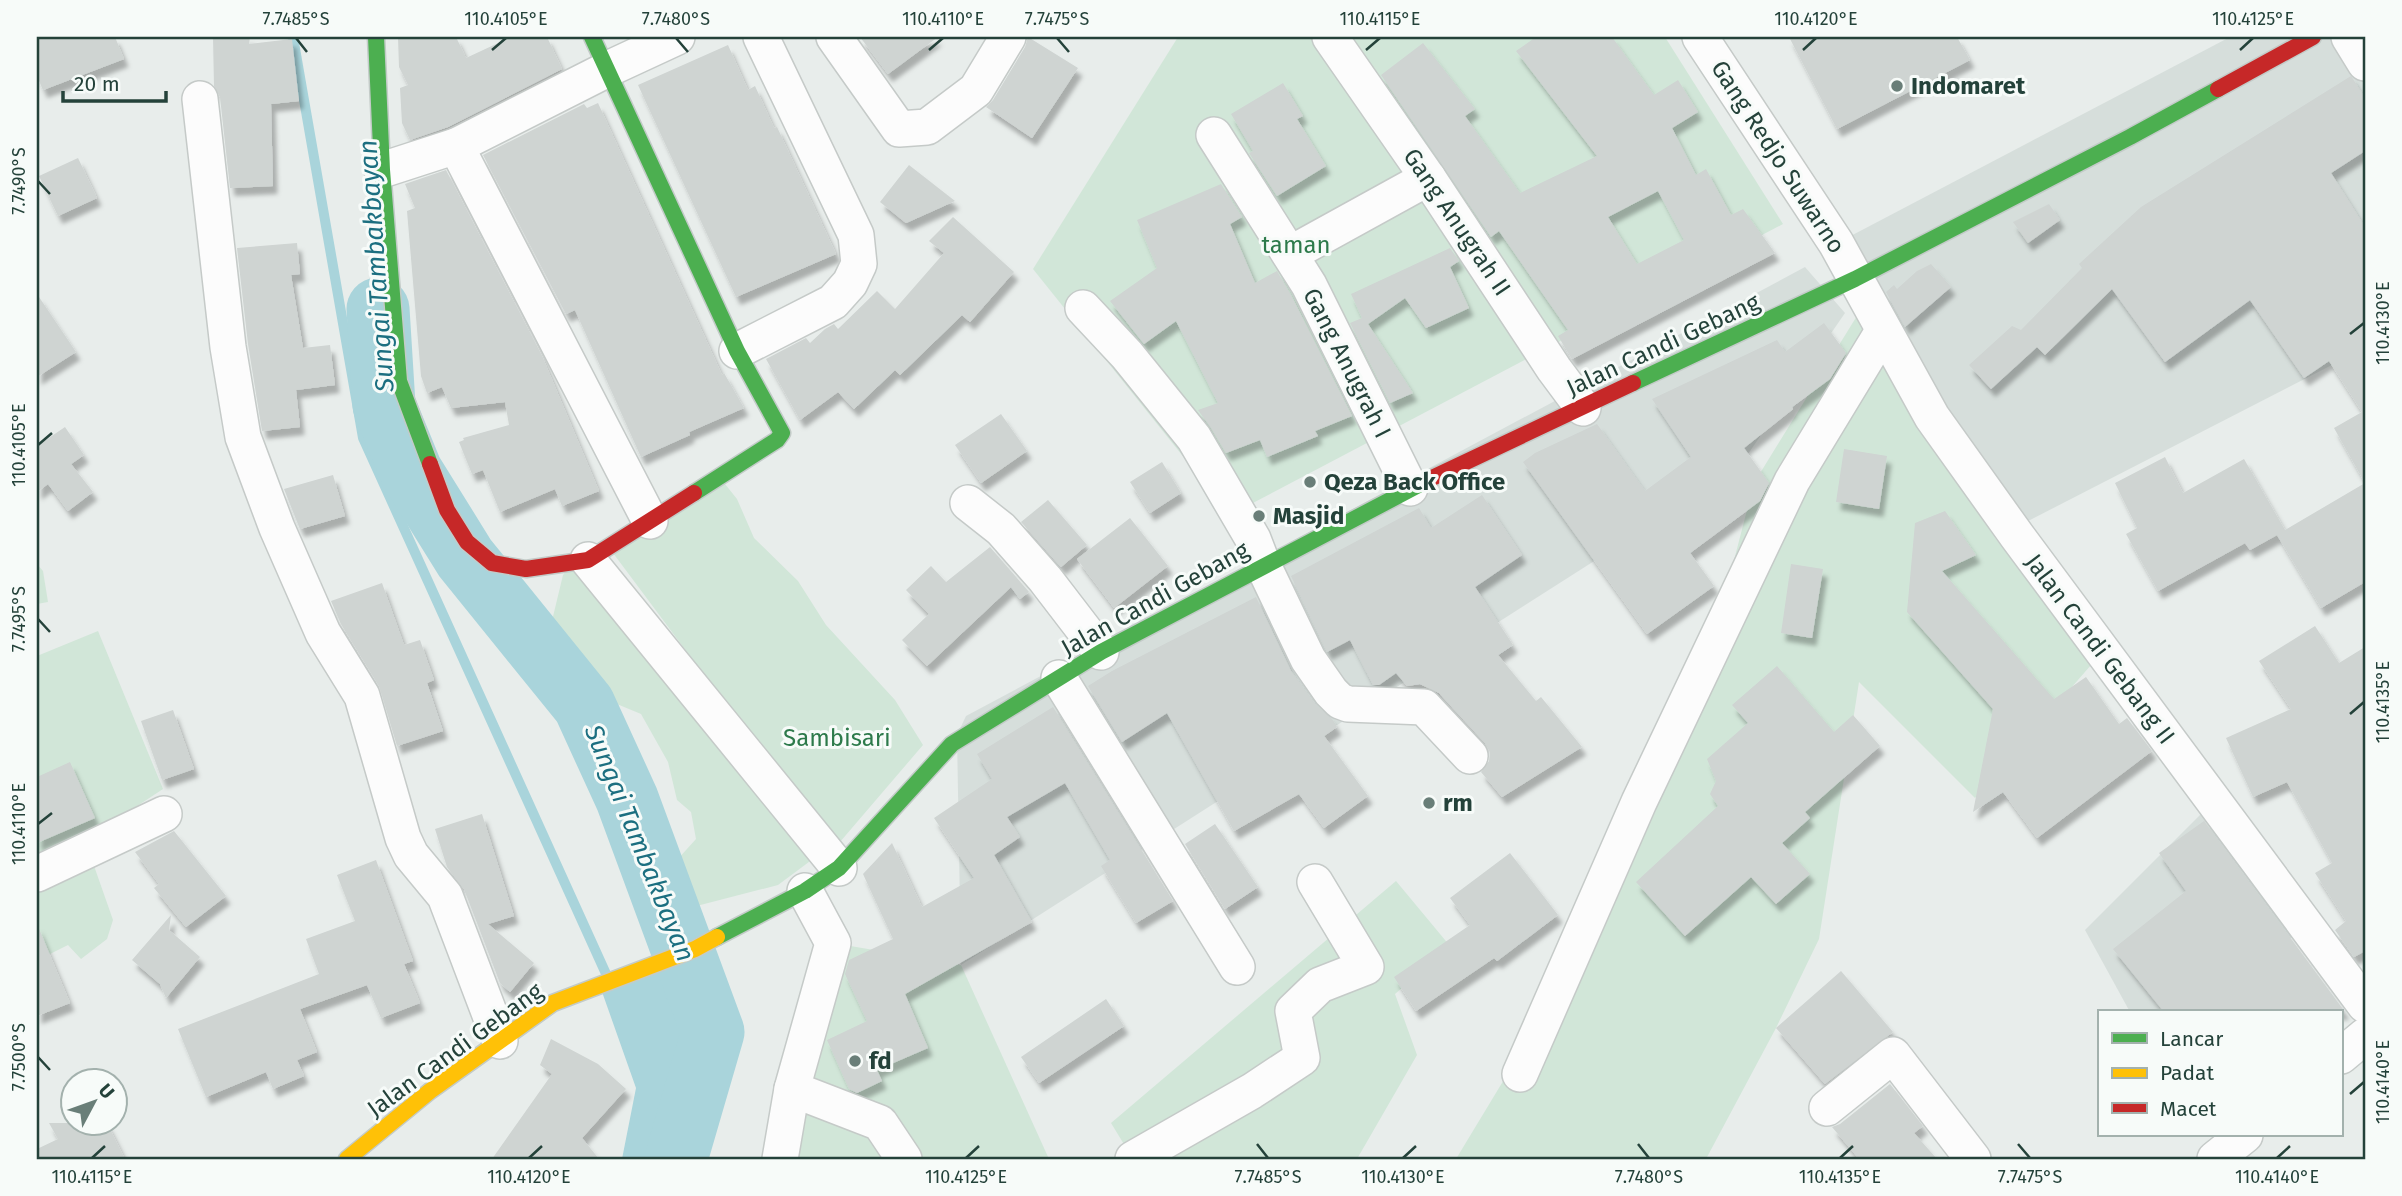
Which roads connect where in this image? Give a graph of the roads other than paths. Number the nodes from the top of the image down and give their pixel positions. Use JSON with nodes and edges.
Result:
{"nodes":[{"id":1,"x":376,"y":37,"type":"edge"},
{"id":2,"x":592,"y":37,"type":"edge"},
{"id":3,"x":677,"y":37,"type":"edge"},
{"id":4,"x":761,"y":37,"type":"edge"},
{"id":5,"x":834,"y":37,"type":"edge"},
{"id":6,"x":1008,"y":37,"type":"edge"},
{"id":7,"x":1330,"y":37,"type":"edge"},
{"id":8,"x":1700,"y":37,"type":"edge"},
{"id":9,"x":2313,"y":37,"type":"edge"},
{"id":10,"x":2349,"y":37,"type":"edge"},
{"id":11,"x":2365,"y":63,"type":"edge"},
{"id":12,"x":608,"y":69,"type":"junction"},
{"id":13,"x":200,"y":99,"type":"dead end"},
{"id":14,"x":1214,"y":135,"type":"dead end"},
{"id":15,"x":456,"y":146,"type":"junction"},
{"id":16,"x":382,"y":170,"type":"junction"},
{"id":17,"x":1428,"y":178,"type":"junction"},
{"id":18,"x":1290,"y":254,"type":"junction"},
{"id":19,"x":1855,"y":279,"type":"junction"},
{"id":20,"x":1083,"y":308,"type":"dead end"},
{"id":21,"x":1883,"y":331,"type":"junction"},
{"id":22,"x":737,"y":351,"type":"junction"},
{"id":23,"x":1583,"y":408,"type":"junction"},
{"id":24,"x":1410,"y":488,"type":"junction"},
{"id":25,"x":968,"y":503,"type":"dead end"},
{"id":26,"x":650,"y":521,"type":"junction"},
{"id":27,"x":588,"y":560,"type":"junction"},
{"id":28,"x":1263,"y":565,"type":"junction"},
{"id":29,"x":1101,"y":652,"type":"junction"},
{"id":30,"x":1059,"y":678,"type":"junction"},
{"id":31,"x":1470,"y":755,"type":"dead end"},
{"id":32,"x":164,"y":814,"type":"dead end"},
{"id":33,"x":839,"y":868,"type":"junction"},
{"id":34,"x":37,"y":874,"type":"edge"},
{"id":35,"x":1315,"y":882,"type":"dead end"},
{"id":36,"x":805,"y":891,"type":"junction"},
{"id":37,"x":1237,"y":967,"type":"dead end"},
{"id":38,"x":2365,"y":1005,"type":"edge"},
{"id":39,"x":2365,"y":1036,"type":"edge"},
{"id":40,"x":500,"y":1041,"type":"junction"},
{"id":41,"x":2342,"y":1055,"type":"edge"},
{"id":42,"x":1520,"y":1073,"type":"dead end"},
{"id":43,"x":792,"y":1090,"type":"junction"},
{"id":44,"x":1827,"y":1108,"type":"dead end"},
{"id":45,"x":2244,"y":1136,"type":"edge"},
{"id":46,"x":347,"y":1159,"type":"edge"},
{"id":47,"x":780,"y":1159,"type":"edge"},
{"id":48,"x":904,"y":1159,"type":"edge"},
{"id":49,"x":1133,"y":1159,"type":"edge"},
{"id":50,"x":1973,"y":1159,"type":"edge"},
{"id":51,"x":2215,"y":1159,"type":"edge"}],
"edges":[{"from":1,"to":16,"type":"main road"},
{"from":2,"to":12,"type":"main road"},
{"from":3,"to":12,"type":"street"},
{"from":4,"to":22,"type":"street"},
{"from":5,"to":6,"type":"street"},
{"from":7,"to":17,"type":"street","name":"Gang Anugrah II"},
{"from":8,"to":19,"type":"street","name":"Gang Redjo Suwarno"},
{"from":9,"to":19,"type":"main road","name":"Jalan Candi Gebang"},
{"from":10,"to":11,"type":"street"},
{"from":12,"to":15,"type":"street"},
{"from":12,"to":22,"type":"main road"},
{"from":13,"to":40,"type":"street"},
{"from":14,"to":18,"type":"street","name":"Gang Anugrah I"},
{"from":15,"to":16,"type":"street"},
{"from":15,"to":26,"type":"street"},
{"from":16,"to":27,"type":"main road"},
{"from":17,"to":18,"type":"street"},
{"from":17,"to":23,"type":"street","name":"Gang Anugrah II"},
{"from":18,"to":24,"type":"street","name":"Gang Anugrah I"},
{"from":19,"to":21,"type":"street","name":"Jalan Candi Gebang II"},
{"from":19,"to":23,"type":"main road","name":"Jalan Candi Gebang"},
{"from":20,"to":28,"type":"street"},
{"from":21,"to":38,"type":"street","name":"Jalan Candi Gebang II"},
{"from":21,"to":42,"type":"street"},
{"from":22,"to":26,"type":"main road"},
{"from":23,"to":24,"type":"main road","name":"Jalan Candi Gebang"},
{"from":24,"to":28,"type":"main road","name":"Jalan Candi Gebang"},
{"from":25,"to":29,"type":"street"},
{"from":26,"to":27,"type":"main road"},
{"from":27,"to":33,"type":"street"},
{"from":28,"to":29,"type":"main road","name":"Jalan Candi Gebang"},
{"from":28,"to":31,"type":"street"},
{"from":29,"to":30,"type":"main road","name":"Jalan Candi Gebang"},
{"from":30,"to":33,"type":"main road","name":"Jalan Candi Gebang"},
{"from":30,"to":37,"type":"street"},
{"from":32,"to":34,"type":"street"},
{"from":33,"to":36,"type":"main road","name":"Jalan Candi Gebang"},
{"from":35,"to":49,"type":"street"},
{"from":36,"to":40,"type":"main road","name":"Jalan Candi Gebang"},
{"from":36,"to":43,"type":"street"},
{"from":39,"to":41,"type":"street"},
{"from":40,"to":46,"type":"main road","name":"Jalan Candi Gebang"},
{"from":43,"to":47,"type":"street"},
{"from":43,"to":48,"type":"street"},
{"from":44,"to":50,"type":"street"},
{"from":45,"to":51,"type":"street"}]}
